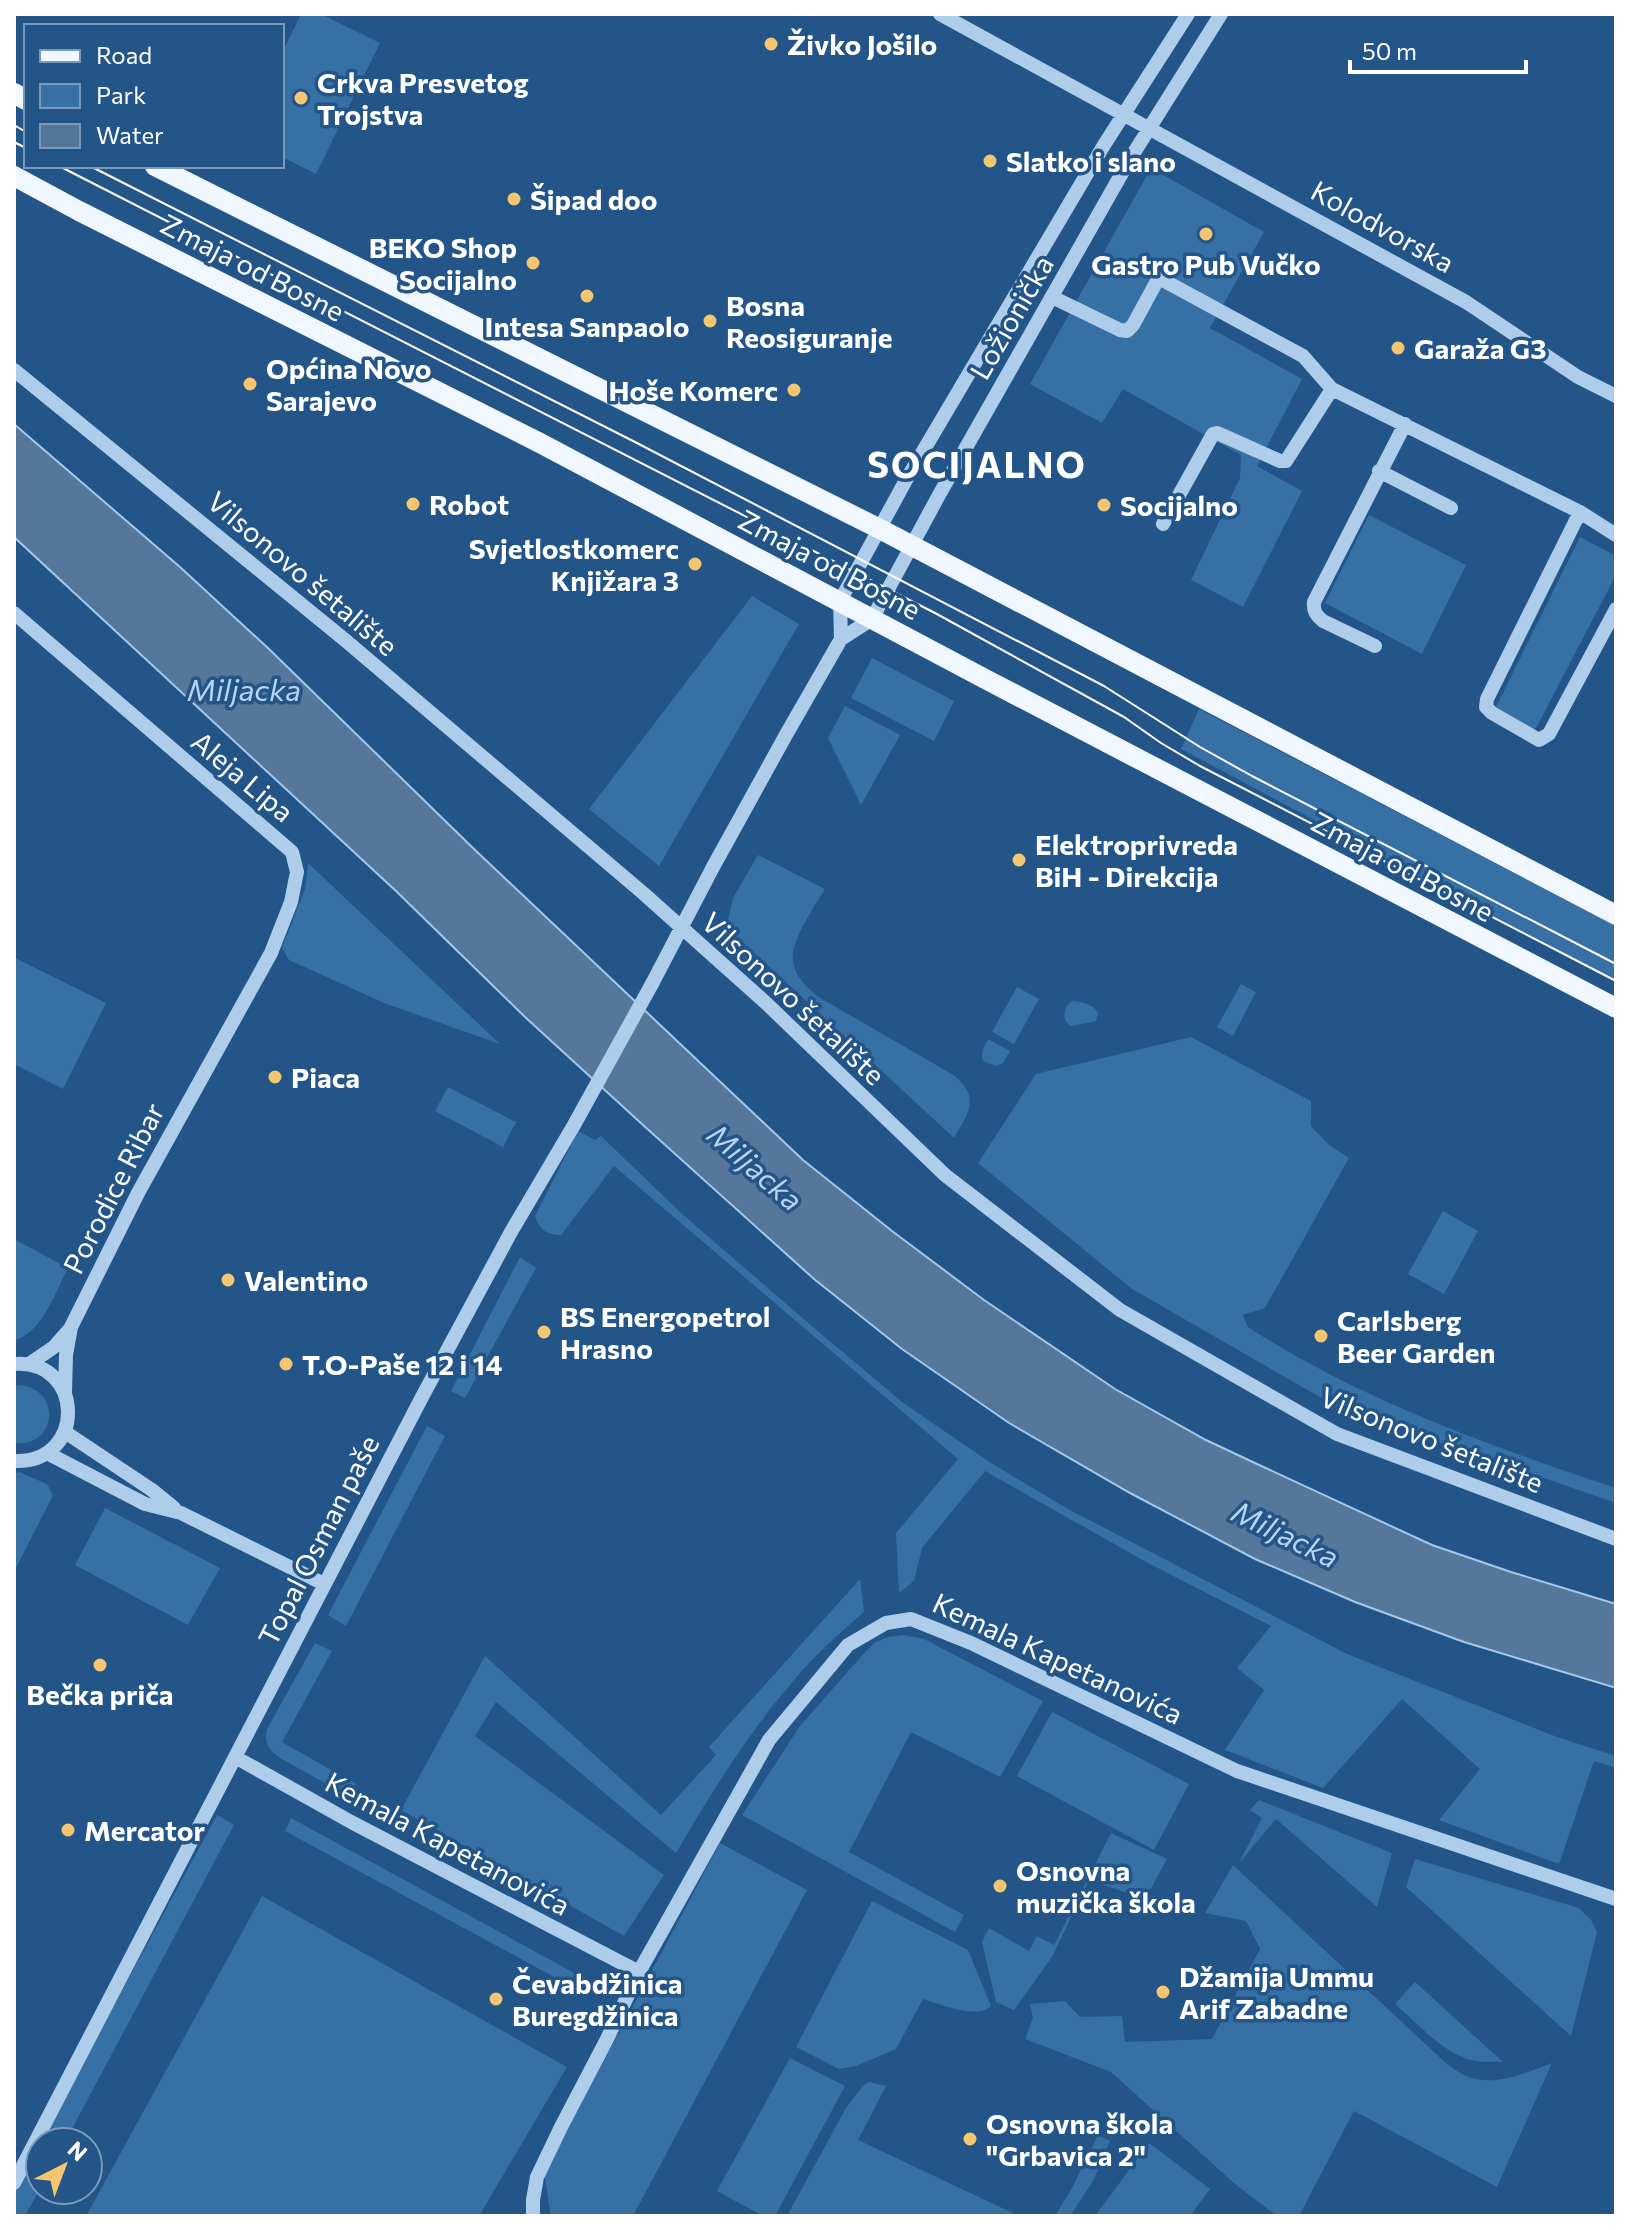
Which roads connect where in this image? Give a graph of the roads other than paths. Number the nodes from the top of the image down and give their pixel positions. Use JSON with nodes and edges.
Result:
{"nodes":[{"id":1,"x":940,"y":14,"type":"edge"},
{"id":2,"x":1188,"y":14,"type":"edge"},
{"id":3,"x":1221,"y":14,"type":"edge"},
{"id":4,"x":1124,"y":114,"type":"junction"},
{"id":5,"x":1149,"y":128,"type":"junction"},
{"id":6,"x":159,"y":168,"type":"edge"},
{"id":7,"x":14,"y":176,"type":"edge"},
{"id":8,"x":1052,"y":297,"type":"junction"},
{"id":9,"x":14,"y":370,"type":"edge"},
{"id":10,"x":1332,"y":389,"type":"junction"},
{"id":11,"x":1614,"y":397,"type":"edge"},
{"id":12,"x":1405,"y":424,"type":"junction"},
{"id":13,"x":1379,"y":471,"type":"junction"},
{"id":14,"x":1451,"y":508,"type":"dead end"},
{"id":15,"x":1580,"y":512,"type":"junction"},
{"id":16,"x":1163,"y":524,"type":"dead end"},
{"id":17,"x":880,"y":529,"type":"junction"},
{"id":18,"x":1616,"y":535,"type":"edge"},
{"id":19,"x":912,"y":545,"type":"junction"},
{"id":20,"x":840,"y":601,"type":"junction"},
{"id":21,"x":1616,"y":609,"type":"edge"},
{"id":22,"x":14,"y":613,"type":"edge"},
{"id":23,"x":872,"y":619,"type":"junction"},
{"id":24,"x":841,"y":639,"type":"junction"},
{"id":25,"x":1375,"y":646,"type":"dead end"},
{"id":26,"x":1616,"y":915,"type":"edge"},
{"id":27,"x":682,"y":928,"type":"junction"},
{"id":28,"x":1616,"y":1008,"type":"edge"},
{"id":29,"x":204,"y":1071,"type":"joint"},
{"id":30,"x":70,"y":1330,"type":"junction"},
{"id":31,"x":22,"y":1364,"type":"edge"},
{"id":32,"x":65,"y":1392,"type":"junction"},
{"id":33,"x":65,"y":1432,"type":"junction"},
{"id":34,"x":47,"y":1453,"type":"junction"},
{"id":35,"x":15,"y":1462,"type":"edge"},
{"id":36,"x":181,"y":1513,"type":"junction"},
{"id":37,"x":1616,"y":1539,"type":"edge"},
{"id":38,"x":324,"y":1584,"type":"junction"},
{"id":39,"x":235,"y":1757,"type":"junction"},
{"id":40,"x":1616,"y":1899,"type":"edge"},
{"id":41,"x":639,"y":1972,"type":"junction"},
{"id":42,"x":14,"y":2183,"type":"edge"},
{"id":43,"x":533,"y":2216,"type":"edge"}],
"edges":[{"from":1,"to":4,"type":"street","name":"Kolodvorska"},
{"from":2,"to":4,"type":"street","name":"Ložionička"},
{"from":3,"to":5,"type":"street","name":"Ložionička"},
{"from":4,"to":5,"type":"street","name":"Kolodvorska"},
{"from":4,"to":17,"type":"street","name":"Ložionička"},
{"from":5,"to":8,"type":"street","name":"Ložionička"},
{"from":5,"to":11,"type":"street","name":"Kolodvorska"},
{"from":6,"to":17,"type":"main road","name":"Zmaja od Bosne"},
{"from":7,"to":20,"type":"main road","name":"Zmaja od Bosne"},
{"from":8,"to":10,"type":"street"},
{"from":8,"to":19,"type":"street","name":"Ložionička"},
{"from":9,"to":27,"type":"street","name":"Vilsonovo šetalište"},
{"from":10,"to":12,"type":"street"},
{"from":10,"to":16,"type":"street"},
{"from":12,"to":13,"type":"street"},
{"from":12,"to":15,"type":"street"},
{"from":13,"to":14,"type":"street"},
{"from":13,"to":25,"type":"street"},
{"from":15,"to":18,"type":"street"},
{"from":15,"to":21,"type":"street"},
{"from":17,"to":19,"type":"main road","name":"Zmaja od Bosne"},
{"from":17,"to":20,"type":"street","name":"Ložionička"},
{"from":19,"to":23,"type":"street","name":"Ložionička"},
{"from":19,"to":26,"type":"main road","name":"Zmaja od Bosne"},
{"from":20,"to":23,"type":"main road","name":"Zmaja od Bosne"},
{"from":20,"to":24,"type":"street"},
{"from":22,"to":29,"type":"street","name":"Aleja Lipa"},
{"from":23,"to":24,"type":"street","name":"Ložionička"},
{"from":23,"to":28,"type":"main road","name":"Zmaja od Bosne"},
{"from":24,"to":27,"type":"street","name":"Ložionička"},
{"from":27,"to":37,"type":"street","name":"Vilsonovo šetalište"},
{"from":27,"to":38,"type":"street","name":"Topal Osman paše"},
{"from":29,"to":30,"type":"street","name":"Porodice Ribar"},
{"from":30,"to":31,"type":"street","name":"Porodice Ribar"},
{"from":30,"to":32,"type":"street","name":"Porodice Ribar"},
{"from":31,"to":32,"type":"street"},
{"from":32,"to":33,"type":"street","name":"Porodice Ribar"},
{"from":33,"to":34,"type":"street"},
{"from":33,"to":36,"type":"street"},
{"from":34,"to":35,"type":"street"},
{"from":34,"to":36,"type":"street"},
{"from":36,"to":38,"type":"street"},
{"from":38,"to":39,"type":"street","name":"Topal Osman paše"},
{"from":39,"to":41,"type":"street","name":"Kemala Kapetanovića"},
{"from":39,"to":42,"type":"street","name":"Topal Osman paše"},
{"from":40,"to":41,"type":"street","name":"Kemala Kapetanovića"},
{"from":41,"to":43,"type":"street","name":"Kemala Kapetanovića"}]}
